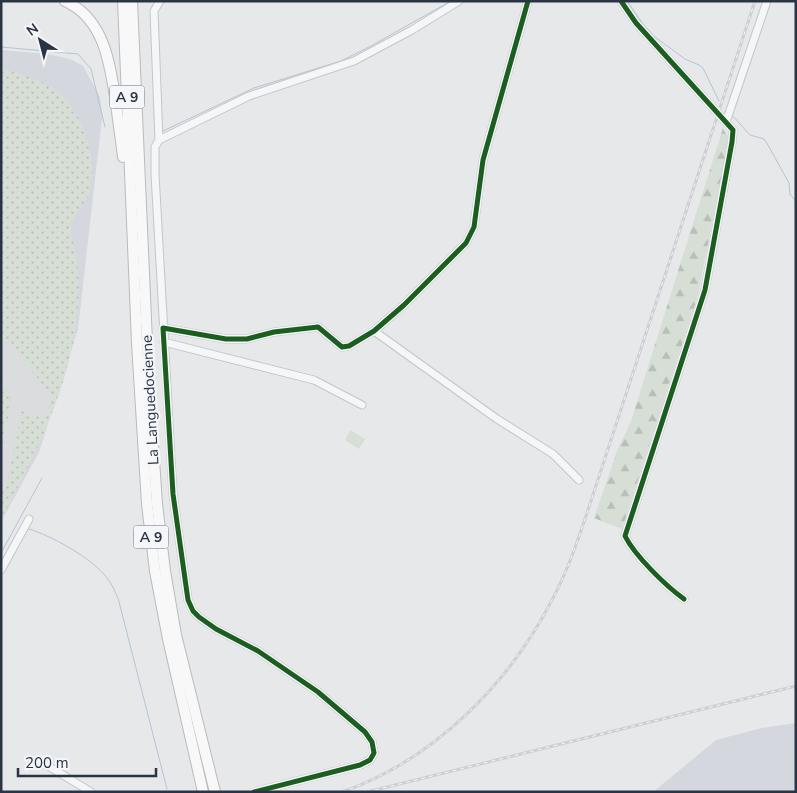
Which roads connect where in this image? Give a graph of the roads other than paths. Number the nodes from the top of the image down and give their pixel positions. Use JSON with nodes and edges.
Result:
{"nodes":[{"id":1,"x":65,"y":1,"type":"edge"},
{"id":2,"x":123,"y":1,"type":"edge"},
{"id":3,"x":132,"y":1,"type":"edge"},
{"id":4,"x":160,"y":1,"type":"edge"},
{"id":5,"x":459,"y":1,"type":"edge"},
{"id":6,"x":528,"y":1,"type":"edge"},
{"id":7,"x":621,"y":1,"type":"edge"},
{"id":8,"x":767,"y":1,"type":"edge"},
{"id":9,"x":726,"y":122,"type":"junction"},
{"id":10,"x":158,"y":140,"type":"junction"},
{"id":11,"x":131,"y":192,"type":"junction"},
{"id":12,"x":163,"y":328,"type":"junction"},
{"id":13,"x":374,"y":331,"type":"junction"},
{"id":14,"x":164,"y":342,"type":"junction"},
{"id":15,"x":362,"y":406,"type":"dead end"},
{"id":16,"x":579,"y":480,"type":"dead end"},
{"id":17,"x":29,"y":520,"type":"dead end"},
{"id":18,"x":1,"y":570,"type":"edge"},
{"id":19,"x":684,"y":599,"type":"dead end"},
{"id":20,"x":40,"y":761,"type":"dead end"},
{"id":21,"x":91,"y":792,"type":"edge"},
{"id":22,"x":203,"y":792,"type":"edge"},
{"id":23,"x":215,"y":792,"type":"edge"},
{"id":24,"x":254,"y":792,"type":"edge"}],
"edges":[{"from":1,"to":11,"type":"highway"},
{"from":2,"to":11,"type":"highway","name":"La Languedocienne","number":"A 9"},
{"from":3,"to":23,"type":"highway","name":"La Languedocienne","number":"A 9"},
{"from":4,"to":10,"type":"street"},
{"from":5,"to":10,"type":"street"},
{"from":6,"to":13,"type":"street"},
{"from":7,"to":9,"type":"street"},
{"from":8,"to":9,"type":"street"},
{"from":9,"to":19,"type":"street"},
{"from":10,"to":12,"type":"street"},
{"from":11,"to":22,"type":"highway","name":"La Languedocienne","number":"A 9"},
{"from":12,"to":13,"type":"street"},
{"from":12,"to":14,"type":"street"},
{"from":13,"to":16,"type":"street"},
{"from":14,"to":15,"type":"street"},
{"from":14,"to":24,"type":"street"},
{"from":17,"to":18,"type":"street"},
{"from":20,"to":21,"type":"street"}]}
